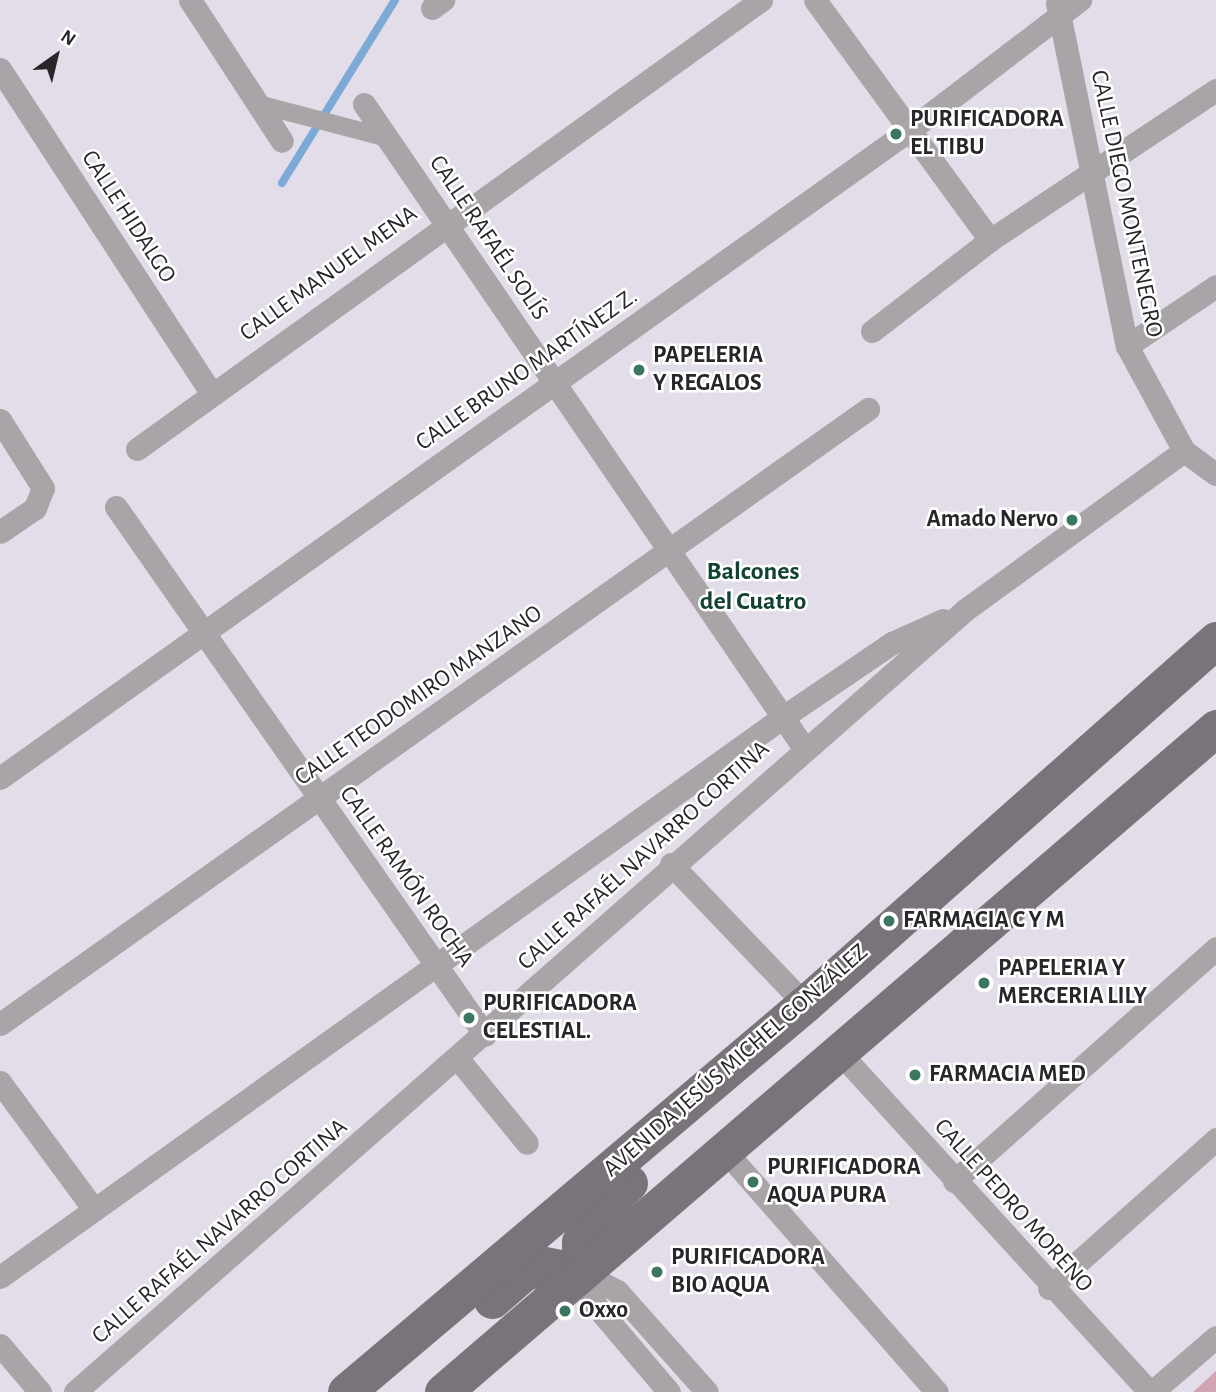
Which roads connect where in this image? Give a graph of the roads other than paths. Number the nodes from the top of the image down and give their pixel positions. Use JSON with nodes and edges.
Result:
{"nodes":[{"id":1,"x":190,"y":0,"type":"edge"},
{"id":2,"x":761,"y":0,"type":"edge"},
{"id":3,"x":815,"y":0,"type":"edge"},
{"id":4,"x":1080,"y":0,"type":"edge"},
{"id":5,"x":1058,"y":8,"type":"edge"},
{"id":6,"x":0,"y":69,"type":"edge"},
{"id":7,"x":1216,"y":90,"type":"edge"},
{"id":8,"x":364,"y":104,"type":"dead end"},
{"id":9,"x":265,"y":106,"type":"junction"},
{"id":10,"x":911,"y":129,"type":"junction"},
{"id":11,"x":381,"y":136,"type":"junction"},
{"id":12,"x":282,"y":141,"type":"dead end"},
{"id":13,"x":1092,"y":176,"type":"junction"},
{"id":14,"x":445,"y":222,"type":"junction"},
{"id":15,"x":990,"y":240,"type":"junction"},
{"id":16,"x":1216,"y":286,"type":"edge"},
{"id":17,"x":872,"y":331,"type":"dead end"},
{"id":18,"x":1128,"y":346,"type":"junction"},
{"id":19,"x":554,"y":382,"type":"junction"},
{"id":20,"x":212,"y":394,"type":"junction"},
{"id":21,"x":868,"y":409,"type":"dead end"},
{"id":22,"x":0,"y":420,"type":"edge"},
{"id":23,"x":137,"y":449,"type":"dead end"},
{"id":24,"x":1184,"y":450,"type":"junction"},
{"id":25,"x":1216,"y":474,"type":"edge"},
{"id":26,"x":116,"y":507,"type":"dead end"},
{"id":27,"x":0,"y":532,"type":"edge"},
{"id":28,"x":669,"y":550,"type":"junction"},
{"id":29,"x":965,"y":610,"type":"junction"},
{"id":30,"x":204,"y":632,"type":"junction"},
{"id":31,"x":1216,"y":640,"type":"edge"},
{"id":32,"x":783,"y":717,"type":"junction"},
{"id":33,"x":1216,"y":728,"type":"edge"},
{"id":34,"x":804,"y":748,"type":"junction"},
{"id":35,"x":0,"y":778,"type":"edge"},
{"id":36,"x":320,"y":799,"type":"junction"},
{"id":37,"x":671,"y":864,"type":"junction"},
{"id":38,"x":1216,"y":948,"type":"edge"},
{"id":39,"x":437,"y":967,"type":"junction"},
{"id":40,"x":805,"y":1004,"type":"junction"},
{"id":41,"x":0,"y":1024,"type":"edge"},
{"id":42,"x":485,"y":1035,"type":"junction"},
{"id":43,"x":840,"y":1053,"type":"junction"},
{"id":44,"x":459,"y":1060,"type":"junction"},
{"id":45,"x":0,"y":1082,"type":"edge"},
{"id":46,"x":1216,"y":1139,"type":"edge"},
{"id":47,"x":527,"y":1143,"type":"dead end"},
{"id":48,"x":725,"y":1151,"type":"junction"},
{"id":49,"x":954,"y":1181,"type":"junction"},
{"id":50,"x":93,"y":1208,"type":"junction"},
{"id":51,"x":581,"y":1272,"type":"junction"},
{"id":52,"x":0,"y":1277,"type":"edge"},
{"id":53,"x":1049,"y":1288,"type":"junction"},
{"id":54,"x":1216,"y":1337,"type":"edge"},
{"id":55,"x":0,"y":1345,"type":"edge"},
{"id":56,"x":40,"y":1392,"type":"edge"},
{"id":57,"x":75,"y":1392,"type":"edge"},
{"id":58,"x":346,"y":1392,"type":"edge"},
{"id":59,"x":385,"y":1392,"type":"edge"},
{"id":60,"x":443,"y":1392,"type":"edge"},
{"id":61,"x":669,"y":1392,"type":"edge"},
{"id":62,"x":706,"y":1392,"type":"edge"},
{"id":63,"x":936,"y":1392,"type":"edge"},
{"id":64,"x":1151,"y":1392,"type":"edge"}],
"edges":[{"from":1,"to":9,"type":"street"},
{"from":2,"to":14,"type":"street","name":"CALLE MANUEL MENA"},
{"from":3,"to":10,"type":"street"},
{"from":4,"to":5,"type":"street","name":"CALLE BRUNO MARTÍNEZ Z."},
{"from":5,"to":10,"type":"street","name":"CALLE BRUNO MARTÍNEZ Z."},
{"from":5,"to":13,"type":"street","name":"CALLE DIEGO MONTENEGRO"},
{"from":6,"to":20,"type":"street","name":"CALLE HIDALGO"},
{"from":7,"to":13,"type":"street"},
{"from":8,"to":11,"type":"street","name":"CALLE RAFAÉL SOLÍS"},
{"from":9,"to":11,"type":"street"},
{"from":9,"to":12,"type":"street"},
{"from":10,"to":15,"type":"street"},
{"from":10,"to":19,"type":"street","name":"CALLE BRUNO MARTÍNEZ Z."},
{"from":11,"to":14,"type":"street","name":"CALLE RAFAÉL SOLÍS"},
{"from":13,"to":15,"type":"street"},
{"from":13,"to":18,"type":"street","name":"CALLE DIEGO MONTENEGRO"},
{"from":14,"to":19,"type":"street","name":"CALLE RAFAÉL SOLÍS"},
{"from":14,"to":20,"type":"street","name":"CALLE MANUEL MENA"},
{"from":15,"to":17,"type":"street"},
{"from":16,"to":18,"type":"street"},
{"from":18,"to":24,"type":"street","name":"CALLE DIEGO MONTENEGRO"},
{"from":19,"to":28,"type":"street","name":"CALLE RAFAÉL SOLÍS"},
{"from":19,"to":30,"type":"street","name":"CALLE BRUNO MARTÍNEZ Z."},
{"from":20,"to":23,"type":"street","name":"CALLE MANUEL MENA"},
{"from":21,"to":28,"type":"street","name":"CALLE TEODOMIRO MANZANO"},
{"from":22,"to":27,"type":"street"},
{"from":24,"to":25,"type":"street","name":"CALLE DIEGO MONTENEGRO"},
{"from":24,"to":29,"type":"street","name":"CALLE RAFAÉL NAVARRO CORTINA"},
{"from":26,"to":30,"type":"street","name":"CALLE RAMÓN ROCHA"},
{"from":28,"to":32,"type":"street","name":"CALLE RAFAÉL SOLÍS"},
{"from":28,"to":36,"type":"street","name":"CALLE TEODOMIRO MANZANO"},
{"from":29,"to":32,"type":"street","name":"CALLE RAFAÉL NAVARRO CORTINA"},
{"from":29,"to":34,"type":"street","name":"CALLE RAFAÉL NAVARRO CORTINA"},
{"from":30,"to":35,"type":"street","name":"CALLE BRUNO MARTÍNEZ Z."},
{"from":30,"to":36,"type":"street","name":"CALLE RAMÓN ROCHA"},
{"from":31,"to":40,"type":"main road","name":"AVENIDA JESÚS MICHEL GONZÁLEZ"},
{"from":32,"to":34,"type":"street","name":"CALLE RAFAÉL SOLÍS"},
{"from":32,"to":39,"type":"street","name":"CALLE RAFAÉL NAVARRO CORTINA"},
{"from":33,"to":43,"type":"main road"},
{"from":34,"to":37,"type":"street","name":"CALLE RAFAÉL NAVARRO CORTINA"},
{"from":36,"to":39,"type":"street","name":"CALLE RAMÓN ROCHA"},
{"from":36,"to":41,"type":"street","name":"CALLE TEODOMIRO MANZANO"},
{"from":37,"to":40,"type":"street"},
{"from":37,"to":42,"type":"street","name":"CALLE RAFAÉL NAVARRO CORTINA"},
{"from":38,"to":49,"type":"street"},
{"from":39,"to":42,"type":"street","name":"CALLE RAMÓN ROCHA"},
{"from":39,"to":50,"type":"street","name":"CALLE RAFAÉL NAVARRO CORTINA"},
{"from":40,"to":51,"type":"main road"},
{"from":40,"to":58,"type":"main road","name":"AVENIDA JESÚS MICHEL GONZÁLEZ"},
{"from":42,"to":44,"type":"street","name":"CALLE RAFAÉL NAVARRO CORTINA"},
{"from":43,"to":48,"type":"main road"},
{"from":43,"to":49,"type":"street","name":"CALLE PEDRO MORENO"},
{"from":44,"to":47,"type":"street"},
{"from":44,"to":57,"type":"street","name":"CALLE RAFAÉL NAVARRO CORTINA"},
{"from":45,"to":50,"type":"street"},
{"from":46,"to":53,"type":"street"},
{"from":48,"to":51,"type":"main road"},
{"from":48,"to":63,"type":"street"},
{"from":49,"to":53,"type":"street","name":"CALLE PEDRO MORENO"},
{"from":50,"to":52,"type":"street","name":"CALLE RAFAÉL NAVARRO CORTINA"},
{"from":51,"to":59,"type":"main road"},
{"from":51,"to":60,"type":"main road"},
{"from":51,"to":61,"type":"street"},
{"from":51,"to":62,"type":"street"},
{"from":53,"to":64,"type":"street","name":"CALLE PEDRO MORENO"},
{"from":54,"to":64,"type":"street"},
{"from":55,"to":56,"type":"street"}]}
